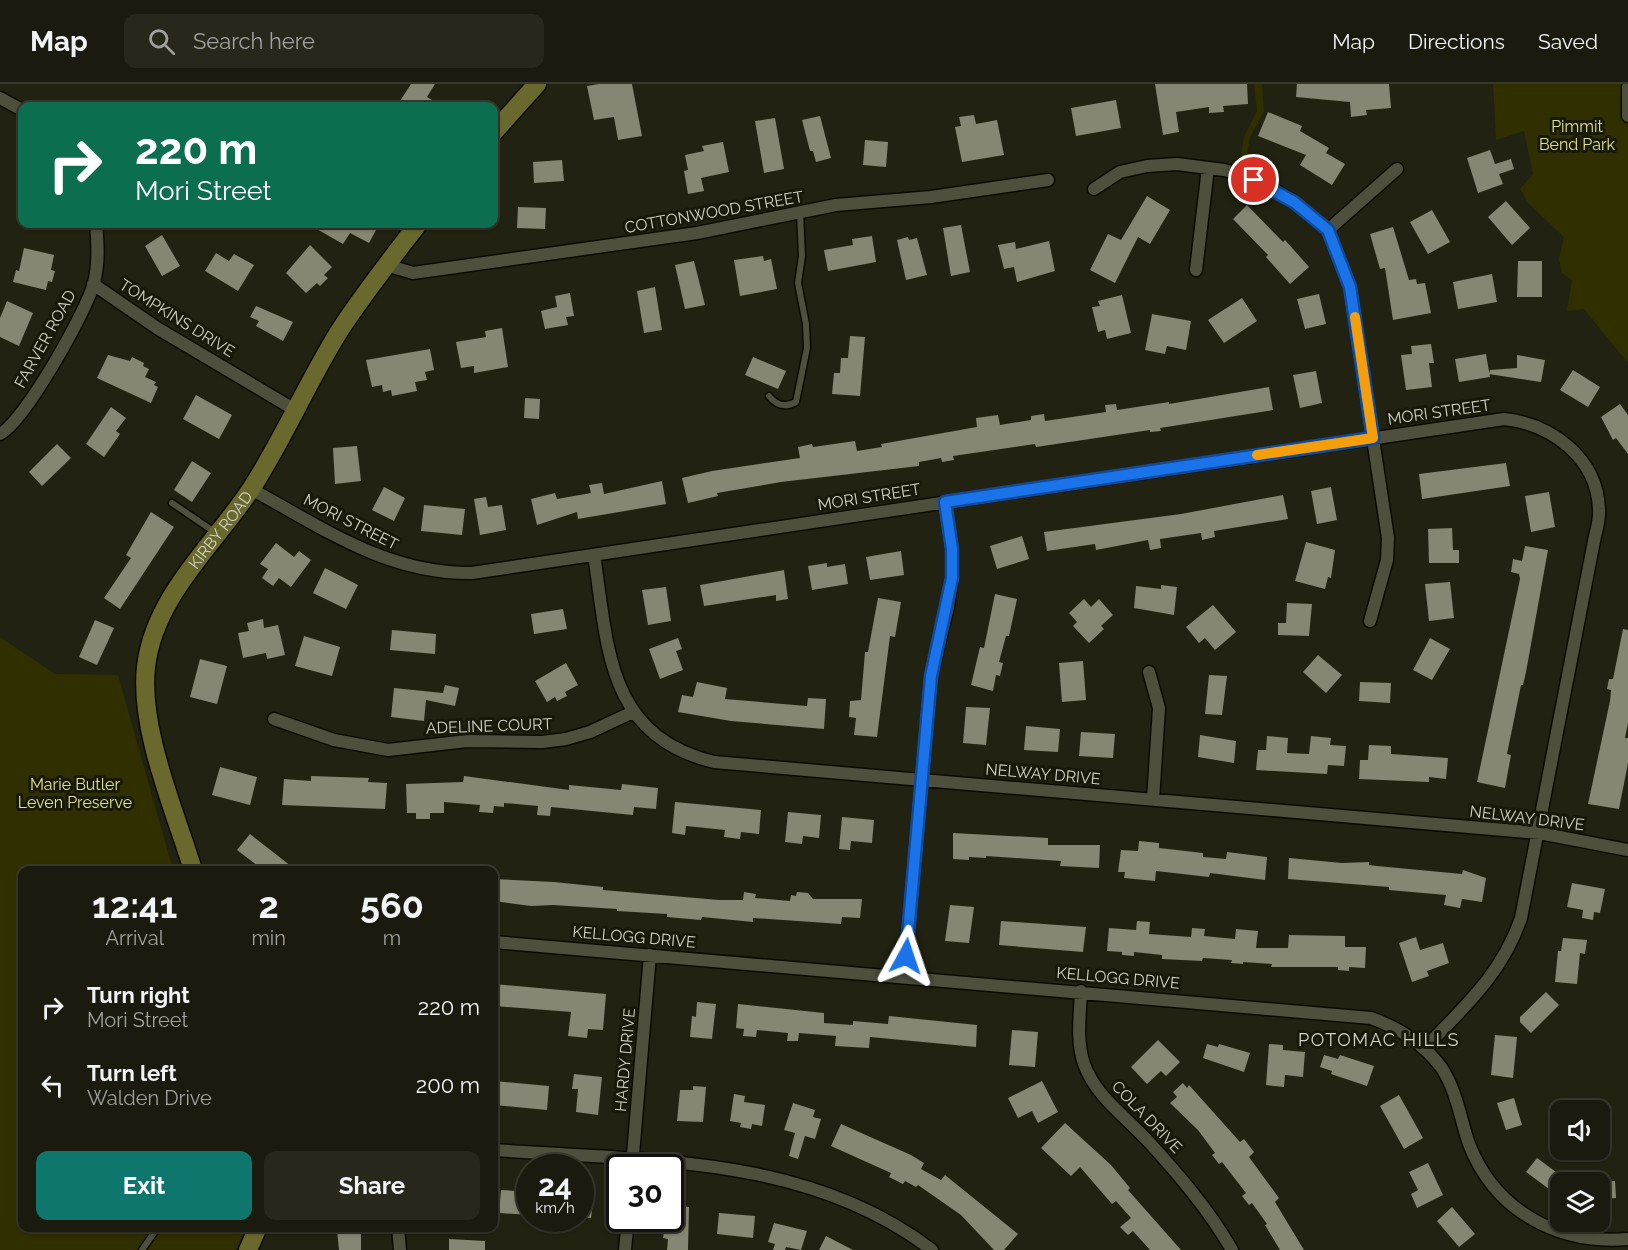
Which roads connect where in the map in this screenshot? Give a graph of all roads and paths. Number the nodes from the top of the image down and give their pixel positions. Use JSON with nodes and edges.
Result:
{"nodes":[{"id":1,"x":537,"y":84,"type":"edge"},
{"id":2,"x":1628,"y":87,"type":"edge"},
{"id":3,"x":0,"y":98,"type":"edge"},
{"id":4,"x":18,"y":109,"type":"edge"},
{"id":5,"x":1628,"y":116,"type":"edge"},
{"id":6,"x":498,"y":128,"type":"edge"},
{"id":7,"x":1208,"y":168,"type":"junction"},
{"id":8,"x":1397,"y":169,"type":"dead end"},
{"id":9,"x":1048,"y":180,"type":"dead end"},
{"id":10,"x":1094,"y":189,"type":"dead end"},
{"id":11,"x":800,"y":213,"type":"junction"},
{"id":12,"x":96,"y":228,"type":"edge"},
{"id":13,"x":415,"y":228,"type":"edge"},
{"id":14,"x":1328,"y":230,"type":"junction"},
{"id":15,"x":386,"y":265,"type":"junction"},
{"id":16,"x":1197,"y":270,"type":"dead end"},
{"id":17,"x":93,"y":284,"type":"junction"},
{"id":18,"x":768,"y":396,"type":"dead end"},
{"id":19,"x":296,"y":410,"type":"junction"},
{"id":20,"x":0,"y":434,"type":"edge"},
{"id":21,"x":1373,"y":438,"type":"junction"},
{"id":22,"x":250,"y":489,"type":"junction"},
{"id":23,"x":945,"y":502,"type":"junction"},
{"id":24,"x":172,"y":503,"type":"dead end"},
{"id":25,"x":217,"y":533,"type":"junction"},
{"id":26,"x":594,"y":555,"type":"junction"},
{"id":27,"x":1370,"y":621,"type":"dead end"},
{"id":28,"x":1149,"y":672,"type":"dead end"},
{"id":29,"x":633,"y":712,"type":"junction"},
{"id":30,"x":274,"y":719,"type":"dead end"},
{"id":31,"x":921,"y":780,"type":"junction"},
{"id":32,"x":1153,"y":800,"type":"junction"},
{"id":33,"x":1539,"y":833,"type":"junction"},
{"id":34,"x":1628,"y":850,"type":"edge"},
{"id":35,"x":192,"y":866,"type":"edge"},
{"id":36,"x":498,"y":942,"type":"edge"},
{"id":37,"x":650,"y":955,"type":"junction"},
{"id":38,"x":904,"y":977,"type":"junction"},
{"id":39,"x":1082,"y":992,"type":"junction"},
{"id":40,"x":1425,"y":1048,"type":"junction"},
{"id":41,"x":498,"y":1150,"type":"edge"},
{"id":42,"x":634,"y":1154,"type":"edge"},
{"id":43,"x":606,"y":1161,"type":"edge"},
{"id":44,"x":684,"y":1166,"type":"edge"},
{"id":45,"x":155,"y":1232,"type":"edge"},
{"id":46,"x":256,"y":1232,"type":"edge"},
{"id":47,"x":398,"y":1232,"type":"edge"},
{"id":48,"x":627,"y":1232,"type":"edge"},
{"id":49,"x":1628,"y":1239,"type":"edge"},
{"id":50,"x":142,"y":1250,"type":"edge"},
{"id":51,"x":248,"y":1250,"type":"edge"},
{"id":52,"x":399,"y":1250,"type":"edge"},
{"id":53,"x":625,"y":1250,"type":"edge"},
{"id":54,"x":932,"y":1250,"type":"edge"},
{"id":55,"x":1232,"y":1250,"type":"edge"}],
"edges":[{"from":1,"to":6,"type":"main road"},
{"from":2,"to":5,"type":"street"},
{"from":3,"to":4,"type":"street"},
{"from":7,"to":10,"type":"street"},
{"from":7,"to":14,"type":"street"},
{"from":7,"to":16,"type":"street"},
{"from":8,"to":14,"type":"street"},
{"from":9,"to":11,"type":"street","name":"COTTONWOOD STREET"},
{"from":11,"to":15,"type":"street","name":"COTTONWOOD STREET"},
{"from":11,"to":18,"type":"lane"},
{"from":12,"to":17,"type":"street","name":"TOMPKINS DRIVE"},
{"from":13,"to":15,"type":"main road","name":"KIRBY ROAD"},
{"from":14,"to":21,"type":"street"},
{"from":15,"to":19,"type":"main road","name":"KIRBY ROAD"},
{"from":17,"to":19,"type":"street","name":"TOMPKINS DRIVE"},
{"from":17,"to":20,"type":"street","name":"FARVER ROAD"},
{"from":19,"to":22,"type":"main road","name":"KIRBY ROAD"},
{"from":21,"to":23,"type":"street","name":"MORI STREET"},
{"from":21,"to":27,"type":"street"},
{"from":21,"to":33,"type":"street","name":"MORI STREET"},
{"from":22,"to":25,"type":"main road","name":"KIRBY ROAD"},
{"from":22,"to":26,"type":"street","name":"MORI STREET"},
{"from":23,"to":26,"type":"street","name":"MORI STREET"},
{"from":23,"to":31,"type":"street"},
{"from":24,"to":25,"type":"lane"},
{"from":25,"to":35,"type":"main road","name":"KIRBY ROAD"},
{"from":26,"to":29,"type":"street","name":"NELWAY DRIVE"},
{"from":28,"to":32,"type":"street"},
{"from":29,"to":30,"type":"street","name":"ADELINE COURT"},
{"from":29,"to":31,"type":"street","name":"NELWAY DRIVE"},
{"from":31,"to":32,"type":"street","name":"NELWAY DRIVE"},
{"from":31,"to":38,"type":"street"},
{"from":32,"to":33,"type":"street","name":"NELWAY DRIVE"},
{"from":33,"to":34,"type":"street","name":"NELWAY DRIVE"},
{"from":33,"to":40,"type":"street","name":"MORI STREET"},
{"from":36,"to":37,"type":"street","name":"KELLOGG DRIVE"},
{"from":37,"to":38,"type":"street","name":"KELLOGG DRIVE"},
{"from":37,"to":42,"type":"street","name":"HARDY DRIVE"},
{"from":38,"to":39,"type":"street","name":"KELLOGG DRIVE"},
{"from":39,"to":40,"type":"street","name":"KELLOGG DRIVE"},
{"from":39,"to":55,"type":"street","name":"COLA DRIVE"},
{"from":40,"to":49,"type":"street","name":"KELLOGG DRIVE"},
{"from":41,"to":43,"type":"street"},
{"from":44,"to":54,"type":"street"},
{"from":45,"to":50,"type":"lane"},
{"from":46,"to":51,"type":"main road"},
{"from":47,"to":52,"type":"street"},
{"from":48,"to":53,"type":"street"}]}
